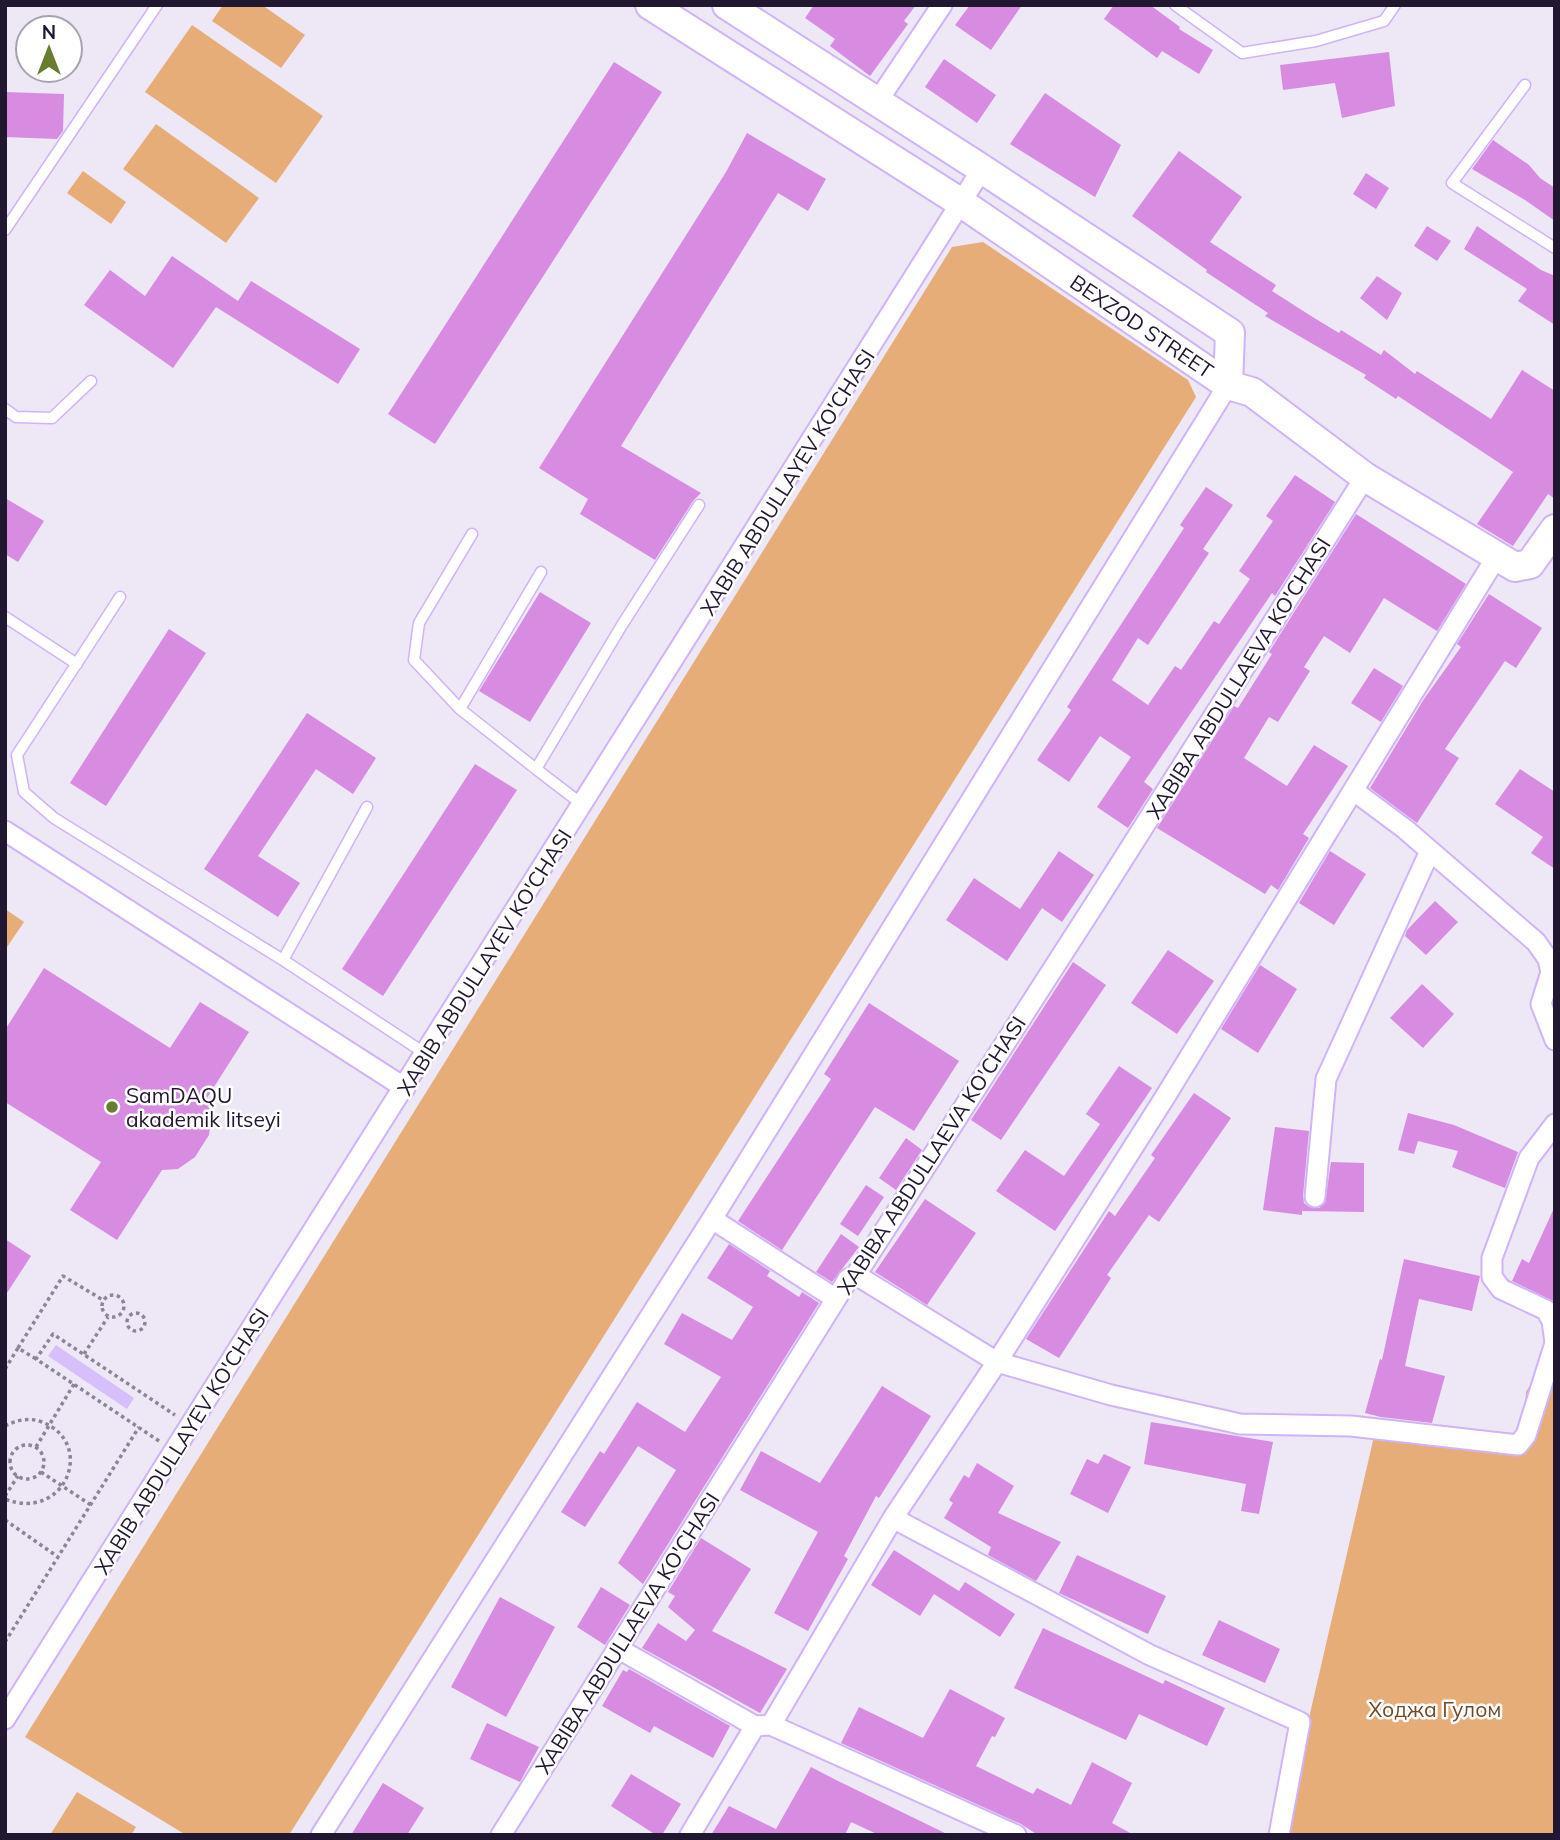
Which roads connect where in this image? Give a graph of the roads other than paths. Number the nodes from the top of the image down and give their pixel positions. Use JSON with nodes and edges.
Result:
{"nodes":[{"id":1,"x":157,"y":5,"type":"edge"},
{"id":2,"x":650,"y":5,"type":"edge"},
{"id":3,"x":727,"y":5,"type":"edge"},
{"id":4,"x":942,"y":5,"type":"edge"},
{"id":5,"x":1175,"y":5,"type":"edge"},
{"id":6,"x":1395,"y":5,"type":"edge"},
{"id":7,"x":1525,"y":85,"type":"dead end"},
{"id":8,"x":877,"y":102,"type":"junction"},
{"id":9,"x":982,"y":169,"type":"junction"},
{"id":10,"x":963,"y":204,"type":"junction"},
{"id":11,"x":5,"y":230,"type":"edge"},
{"id":12,"x":1555,"y":248,"type":"edge"},
{"id":13,"x":90,"y":381,"type":"dead end"},
{"id":14,"x":1228,"y":385,"type":"junction"},
{"id":15,"x":5,"y":409,"type":"edge"},
{"id":16,"x":1365,"y":477,"type":"junction"},
{"id":17,"x":699,"y":505,"type":"dead end"},
{"id":18,"x":1555,"y":528,"type":"edge"},
{"id":19,"x":472,"y":534,"type":"dead end"},
{"id":20,"x":1497,"y":556,"type":"junction"},
{"id":21,"x":541,"y":572,"type":"dead end"},
{"id":22,"x":120,"y":597,"type":"dead end"},
{"id":23,"x":5,"y":617,"type":"edge"},
{"id":24,"x":77,"y":664,"type":"junction"},
{"id":25,"x":460,"y":709,"type":"junction"},
{"id":26,"x":536,"y":769,"type":"junction"},
{"id":27,"x":1354,"y":790,"type":"junction"},
{"id":28,"x":583,"y":805,"type":"junction"},
{"id":29,"x":367,"y":807,"type":"dead end"},
{"id":30,"x":5,"y":831,"type":"edge"},
{"id":31,"x":1430,"y":851,"type":"junction"},
{"id":32,"x":283,"y":960,"type":"junction"},
{"id":33,"x":1553,"y":969,"type":"edge"},
{"id":34,"x":1555,"y":1040,"type":"edge"},
{"id":35,"x":426,"y":1054,"type":"junction"},
{"id":36,"x":405,"y":1088,"type":"junction"},
{"id":37,"x":1555,"y":1124,"type":"edge"},
{"id":38,"x":1315,"y":1197,"type":"dead end"},
{"id":39,"x":712,"y":1219,"type":"junction"},
{"id":40,"x":856,"y":1275,"type":"junction"},
{"id":41,"x":836,"y":1299,"type":"junction"},
{"id":42,"x":1555,"y":1343,"type":"edge"},
{"id":43,"x":997,"y":1362,"type":"junction"},
{"id":44,"x":893,"y":1518,"type":"junction"},
{"id":45,"x":617,"y":1648,"type":"junction"},
{"id":46,"x":5,"y":1720,"type":"edge"},
{"id":47,"x":763,"y":1726,"type":"junction"},
{"id":48,"x":329,"y":1832,"type":"edge"},
{"id":49,"x":500,"y":1835,"type":"edge"},
{"id":50,"x":690,"y":1835,"type":"edge"},
{"id":51,"x":1016,"y":1835,"type":"edge"},
{"id":52,"x":1279,"y":1835,"type":"edge"}],
"edges":[{"from":1,"to":11,"type":"lane"},
{"from":2,"to":10,"type":"street","name":"BEXZOD STREET"},
{"from":3,"to":8,"type":"street","name":"BEXZOD STREET"},
{"from":4,"to":8,"type":"street"},
{"from":5,"to":6,"type":"lane"},
{"from":7,"to":12,"type":"lane"},
{"from":8,"to":9,"type":"street","name":"BEXZOD STREET"},
{"from":9,"to":10,"type":"street","name":"XABIB ABDULLAYEV KO'CHASI"},
{"from":9,"to":14,"type":"street","name":"BEXZOD STREET"},
{"from":10,"to":14,"type":"street","name":"BEXZOD STREET"},
{"from":10,"to":28,"type":"street","name":"XABIB ABDULLAYEV KO'CHASI"},
{"from":13,"to":15,"type":"lane"},
{"from":14,"to":16,"type":"street"},
{"from":14,"to":39,"type":"street"},
{"from":16,"to":20,"type":"street"},
{"from":16,"to":40,"type":"street","name":"XABIBA ABDULLAEVA KO'CHASI"},
{"from":17,"to":26,"type":"lane"},
{"from":18,"to":20,"type":"street"},
{"from":19,"to":25,"type":"lane"},
{"from":20,"to":27,"type":"street"},
{"from":21,"to":25,"type":"lane"},
{"from":22,"to":24,"type":"lane"},
{"from":23,"to":24,"type":"lane"},
{"from":24,"to":32,"type":"lane"},
{"from":25,"to":26,"type":"lane"},
{"from":26,"to":28,"type":"lane"},
{"from":27,"to":31,"type":"street"},
{"from":27,"to":43,"type":"street"},
{"from":28,"to":35,"type":"street","name":"XABIB ABDULLAYEV KO'CHASI"},
{"from":29,"to":32,"type":"lane"},
{"from":30,"to":36,"type":"street"},
{"from":31,"to":33,"type":"street"},
{"from":31,"to":38,"type":"street"},
{"from":32,"to":35,"type":"lane"},
{"from":33,"to":34,"type":"street"},
{"from":35,"to":36,"type":"street","name":"XABIB ABDULLAYEV KO'CHASI"},
{"from":36,"to":46,"type":"street","name":"XABIB ABDULLAYEV KO'CHASI"},
{"from":37,"to":42,"type":"street"},
{"from":39,"to":41,"type":"street"},
{"from":39,"to":48,"type":"street"},
{"from":40,"to":41,"type":"street","name":"XABIBA ABDULLAEVA KO'CHASI"},
{"from":40,"to":43,"type":"street"},
{"from":41,"to":45,"type":"street","name":"XABIBA ABDULLAEVA KO'CHASI"},
{"from":42,"to":43,"type":"street"},
{"from":43,"to":44,"type":"street"},
{"from":44,"to":47,"type":"street"},
{"from":44,"to":52,"type":"street"},
{"from":45,"to":47,"type":"street"},
{"from":45,"to":49,"type":"street","name":"XABIBA ABDULLAEVA KO'CHASI"},
{"from":47,"to":50,"type":"street"},
{"from":47,"to":51,"type":"street"}]}
